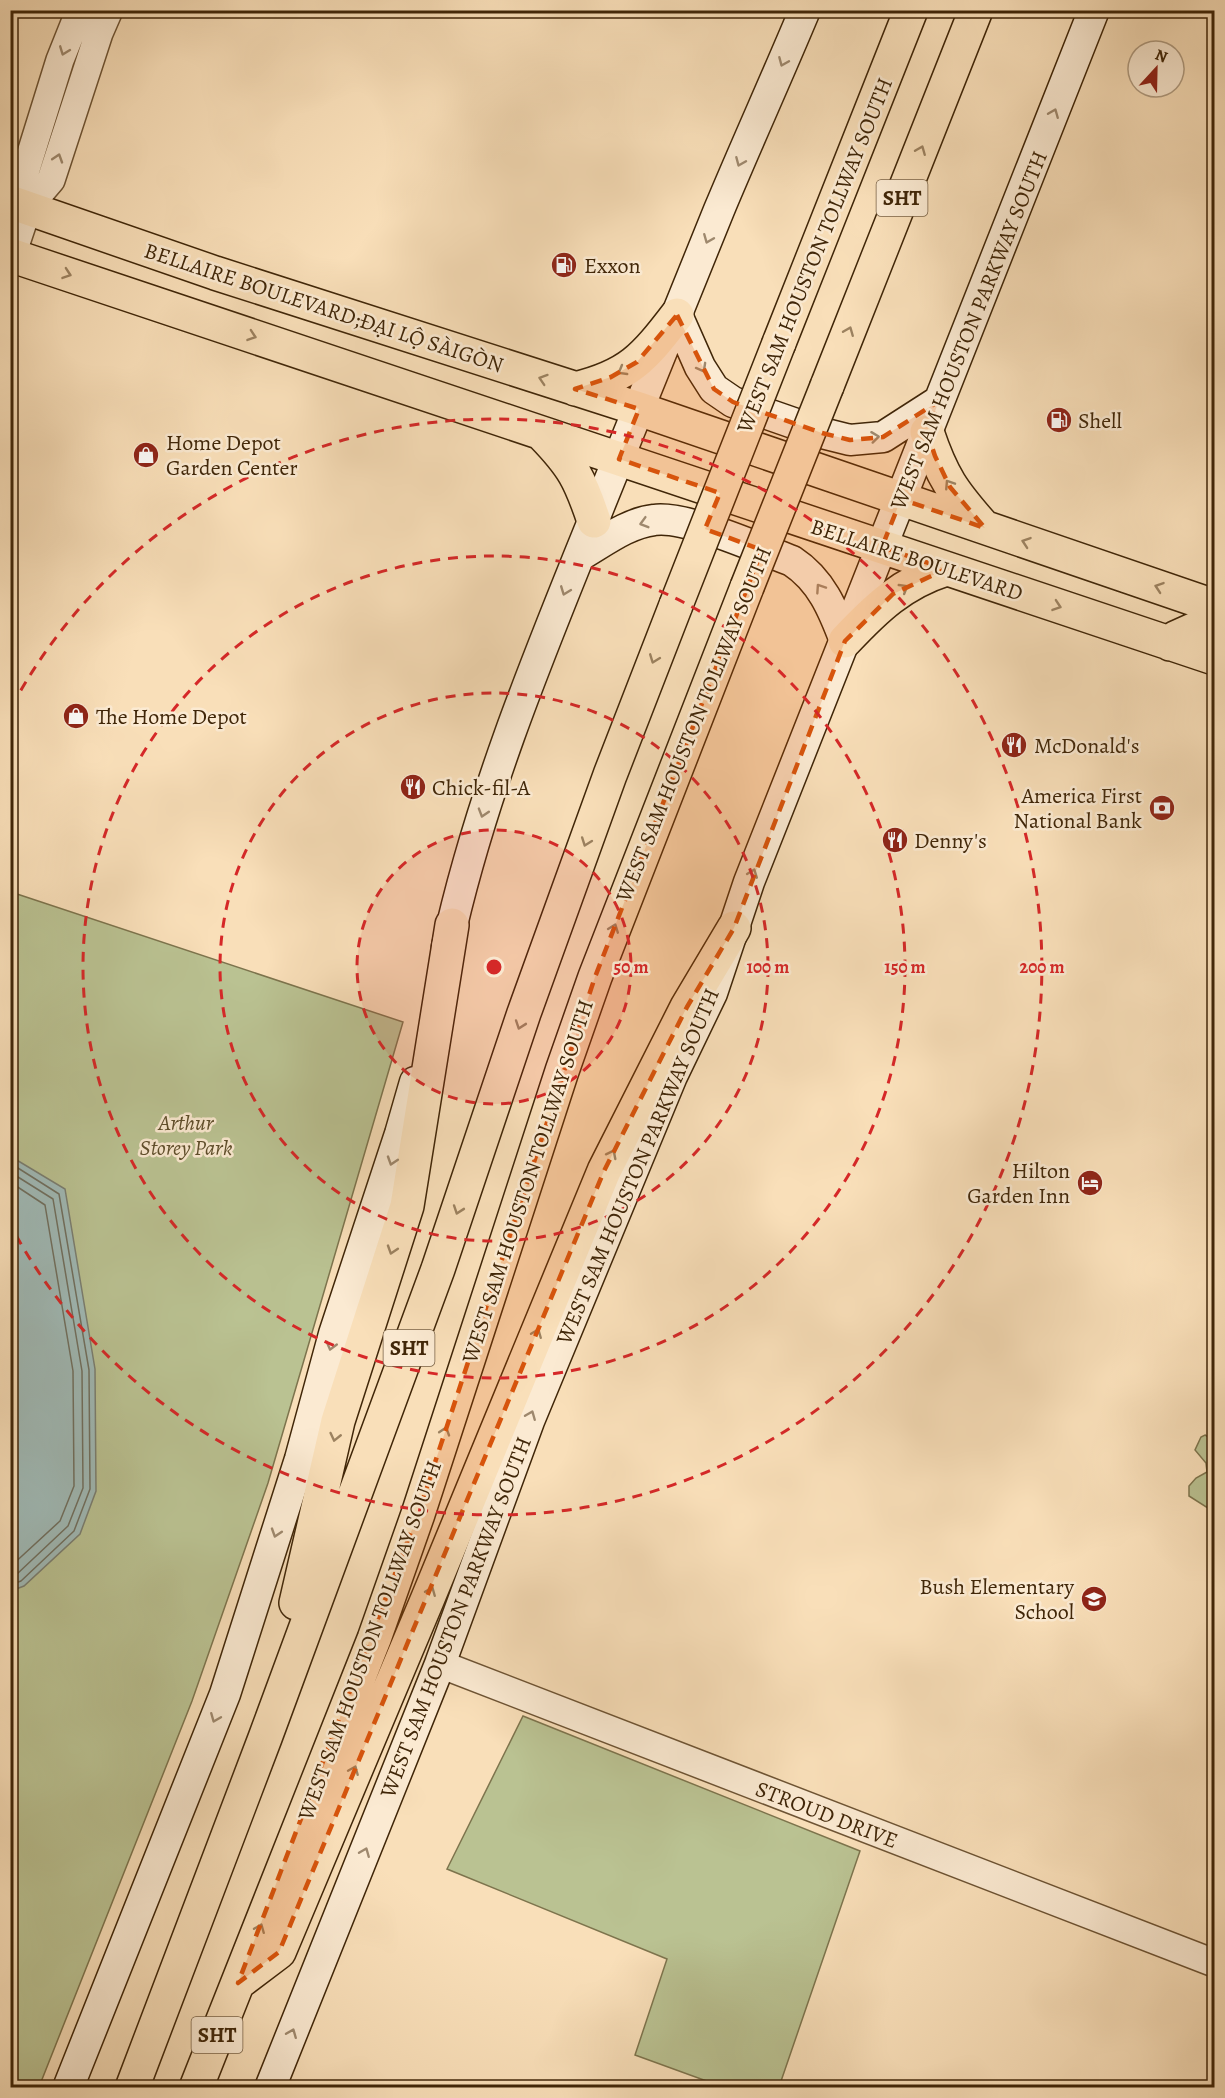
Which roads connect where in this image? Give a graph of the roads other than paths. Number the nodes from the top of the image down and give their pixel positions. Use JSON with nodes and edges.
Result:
{"nodes":[{"id":1,"x":80,"y":10,"type":"edge"},
{"id":2,"x":109,"y":10,"type":"edge"},
{"id":3,"x":806,"y":10,"type":"edge"},
{"id":4,"x":911,"y":10,"type":"edge"},
{"id":5,"x":976,"y":10,"type":"edge"},
{"id":6,"x":1094,"y":10,"type":"edge"},
{"id":7,"x":19,"y":204,"type":"edge"},
{"id":8,"x":11,"y":255,"type":"edge"},
{"id":9,"x":677,"y":315,"type":"junction"},
{"id":10,"x":575,"y":389,"type":"junction"},
{"id":11,"x":939,"y":401,"type":"junction"},
{"id":12,"x":639,"y":409,"type":"junction"},
{"id":13,"x":927,"y":432,"type":"junction"},
{"id":14,"x":541,"y":433,"type":"junction"},
{"id":15,"x":619,"y":459,"type":"junction"},
{"id":16,"x":901,"y":499,"type":"junction"},
{"id":17,"x":594,"y":520,"type":"junction"},
{"id":18,"x":984,"y":528,"type":"junction"},
{"id":19,"x":882,"y":547,"type":"junction"},
{"id":20,"x":579,"y":556,"type":"junction"},
{"id":21,"x":946,"y":569,"type":"junction"},
{"id":22,"x":1215,"y":606,"type":"edge"},
{"id":23,"x":1215,"y":632,"type":"edge"},
{"id":24,"x":845,"y":641,"type":"junction"},
{"id":25,"x":1170,"y":644,"type":"junction"},
{"id":26,"x":1215,"y":658,"type":"edge"},
{"id":27,"x":452,"y":925,"type":"junction"},
{"id":28,"x":734,"y":928,"type":"junction"},
{"id":29,"x":440,"y":1664,"type":"junction"},
{"id":30,"x":265,"y":1738,"type":"junction"},
{"id":31,"x":1215,"y":1963,"type":"edge"},
{"id":32,"x":238,"y":1983,"type":"junction"},
{"id":33,"x":68,"y":2088,"type":"edge"},
{"id":34,"x":132,"y":2088,"type":"edge"},
{"id":35,"x":196,"y":2088,"type":"edge"},
{"id":36,"x":270,"y":2088,"type":"edge"}],
"edges":[{"from":1,"to":7,"type":"street","one_way":true},
{"from":7,"to":2,"type":"street","one_way":true},
{"from":3,"to":9,"type":"main road","one_way":true},
{"from":4,"to":30,"type":"main road","name":"WEST SAM HOUSTON TOLLWAY SOUTH","number":"SHT","one_way":true,"bridge":true},
{"from":32,"to":5,"type":"main road","name":"WEST SAM HOUSTON TOLLWAY SOUTH","number":"SHT","one_way":true,"bridge":true},
{"from":11,"to":6,"type":"main road","name":"WEST SAM HOUSTON PARKWAY SOUTH","one_way":true},
{"from":7,"to":8,"type":"street"},
{"from":10,"to":7,"type":"main road","name":"BELLAIRE BOULEVARD;ĐẠI LỘ SÀIGÒN","one_way":true},
{"from":8,"to":14,"type":"main road","one_way":true},
{"from":9,"to":10,"type":"main road","one_way":true},
{"from":9,"to":11,"type":"main road","one_way":true},
{"from":9,"to":12,"type":"main road"},
{"from":10,"to":12,"type":"main road","name":"BELLAIRE BOULEVARD;ĐẠI LỘ SÀIGÒN"},
{"from":11,"to":13,"type":"main road","name":"WEST SAM HOUSTON PARKWAY SOUTH"},
{"from":12,"to":15,"type":"main road"},
{"from":12,"to":16,"type":"main road"},
{"from":13,"to":16,"type":"main road","name":"WEST SAM HOUSTON PARKWAY SOUTH"},
{"from":18,"to":13,"type":"main road","one_way":true},
{"from":14,"to":15,"type":"main road"},
{"from":14,"to":17,"type":"main road"},
{"from":15,"to":17,"type":"main road"},
{"from":15,"to":19,"type":"main road","name":"BELLAIRE BOULEVARD"},
{"from":16,"to":18,"type":"main road"},
{"from":16,"to":19,"type":"main road","name":"WEST SAM HOUSTON PARKWAY SOUTH"},
{"from":17,"to":20,"type":"main road"},
{"from":22,"to":18,"type":"main road","one_way":true},
{"from":19,"to":21,"type":"main road","name":"BELLAIRE BOULEVARD"},
{"from":19,"to":24,"type":"main road","name":"WEST SAM HOUSTON PARKWAY SOUTH"},
{"from":24,"to":20,"type":"main road","one_way":true},
{"from":20,"to":27,"type":"main road","one_way":true},
{"from":24,"to":21,"type":"main road","one_way":true},
{"from":21,"to":25,"type":"main road","name":"BELLAIRE BOULEVARD","one_way":true},
{"from":23,"to":25,"type":"main road"},
{"from":28,"to":24,"type":"main road","name":"WEST SAM HOUSTON PARKWAY SOUTH","one_way":true},
{"from":25,"to":26,"type":"main road","name":"BELLAIRE BOULEVARD"},
{"from":27,"to":30,"type":"main road","one_way":true},
{"from":27,"to":33,"type":"main road","one_way":true},
{"from":29,"to":28,"type":"main road","name":"WEST SAM HOUSTON PARKWAY SOUTH","one_way":true},
{"from":32,"to":28,"type":"main road","one_way":true},
{"from":29,"to":31,"type":"street","name":"STROUD DRIVE"},
{"from":36,"to":29,"type":"main road","name":"WEST SAM HOUSTON PARKWAY SOUTH","one_way":true},
{"from":30,"to":34,"type":"main road","name":"WEST SAM HOUSTON TOLLWAY SOUTH","number":"SHT"},
{"from":32,"to":35,"type":"main road","name":"WEST SAM HOUSTON TOLLWAY SOUTH","number":"SHT"}]}
